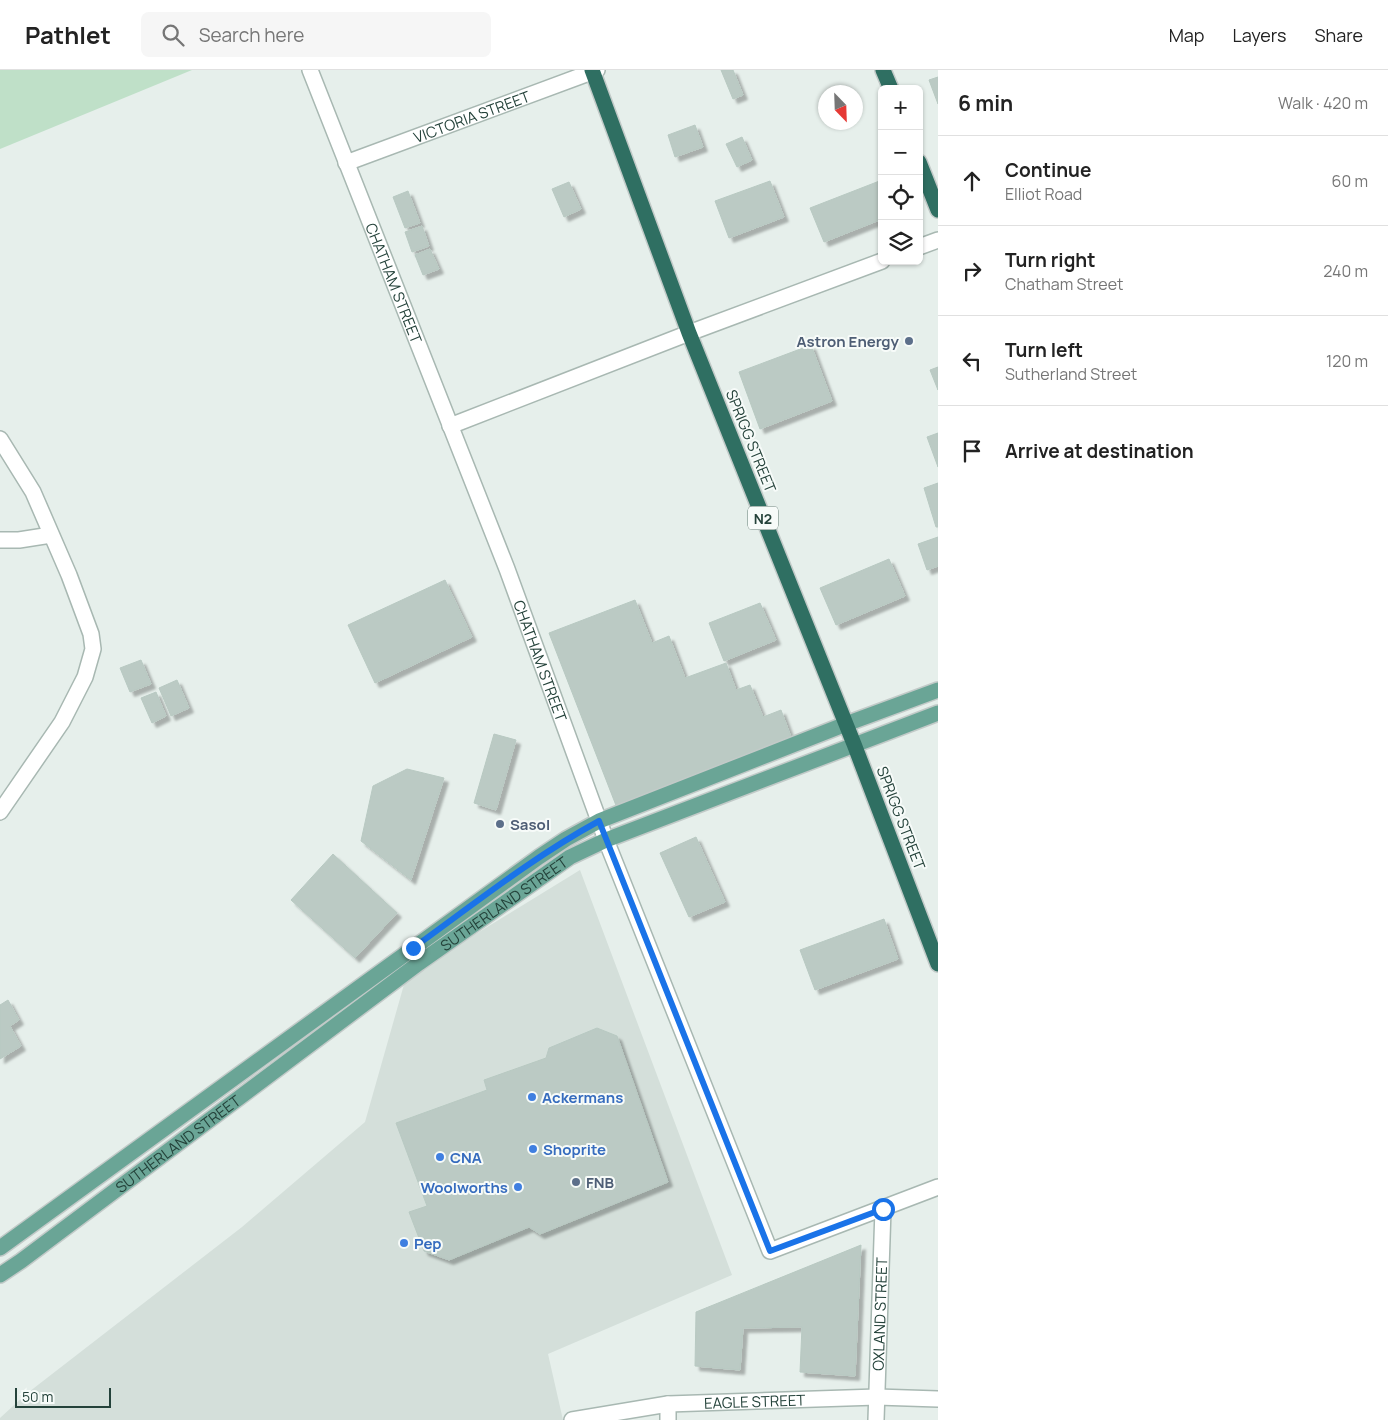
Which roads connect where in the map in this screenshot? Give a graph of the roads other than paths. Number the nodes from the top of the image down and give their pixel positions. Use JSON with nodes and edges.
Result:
{"nodes":[{"id":1,"x":310,"y":70,"type":"edge"},
{"id":2,"x":883,"y":70,"type":"edge"},
{"id":3,"x":594,"y":71,"type":"edge"},
{"id":4,"x":889,"y":85,"type":"edge"},
{"id":5,"x":346,"y":163,"type":"junction"},
{"id":6,"x":923,"y":172,"type":"edge"},
{"id":7,"x":938,"y":210,"type":"edge"},
{"id":8,"x":938,"y":240,"type":"edge"},
{"id":9,"x":923,"y":246,"type":"edge"},
{"id":10,"x":878,"y":262,"type":"edge"},
{"id":11,"x":689,"y":333,"type":"junction"},
{"id":12,"x":450,"y":426,"type":"junction"},
{"id":13,"x":0,"y":439,"type":"edge"},
{"id":14,"x":51,"y":535,"type":"junction"},
{"id":15,"x":0,"y":540,"type":"edge"},
{"id":16,"x":938,"y":690,"type":"edge"},
{"id":17,"x":938,"y":713,"type":"edge"},
{"id":18,"x":846,"y":724,"type":"junction"},
{"id":19,"x":854,"y":744,"type":"junction"},
{"id":20,"x":0,"y":812,"type":"edge"},
{"id":21,"x":599,"y":821,"type":"junction"},
{"id":22,"x":606,"y":840,"type":"junction"},
{"id":23,"x":938,"y":964,"type":"edge"},
{"id":24,"x":938,"y":1187,"type":"edge"},
{"id":25,"x":883,"y":1209,"type":"junction"},
{"id":26,"x":0,"y":1248,"type":"edge"},
{"id":27,"x":0,"y":1275,"type":"edge"},
{"id":28,"x":877,"y":1398,"type":"junction"},
{"id":29,"x":938,"y":1400,"type":"edge"},
{"id":30,"x":668,"y":1404,"type":"junction"},
{"id":31,"x":572,"y":1420,"type":"edge"},
{"id":32,"x":668,"y":1420,"type":"edge"},
{"id":33,"x":876,"y":1420,"type":"edge"}],
"edges":[{"from":1,"to":5,"type":"street","name":"CHATHAM STREET"},
{"from":2,"to":4,"type":"highway"},
{"from":3,"to":5,"type":"street","name":"VICTORIA STREET"},
{"from":3,"to":11,"type":"highway","name":"SPRIGG STREET","number":"N2"},
{"from":5,"to":12,"type":"street","name":"CHATHAM STREET"},
{"from":6,"to":7,"type":"highway"},
{"from":8,"to":9,"type":"street"},
{"from":10,"to":11,"type":"street"},
{"from":11,"to":12,"type":"street"},
{"from":11,"to":18,"type":"highway","name":"SPRIGG STREET","number":"N2"},
{"from":12,"to":21,"type":"street","name":"CHATHAM STREET"},
{"from":13,"to":14,"type":"street"},
{"from":14,"to":15,"type":"street"},
{"from":14,"to":20,"type":"street"},
{"from":16,"to":18,"type":"main road","name":"SUTHERLAND STREET"},
{"from":17,"to":19,"type":"main road","name":"SUTHERLAND STREET"},
{"from":18,"to":19,"type":"highway","name":"SPRIGG STREET","number":"N2"},
{"from":18,"to":21,"type":"main road","name":"SUTHERLAND STREET"},
{"from":19,"to":22,"type":"main road","name":"SUTHERLAND STREET"},
{"from":19,"to":23,"type":"highway","name":"SPRIGG STREET","number":"N2"},
{"from":21,"to":22,"type":"street","name":"CHATHAM STREET"},
{"from":21,"to":26,"type":"main road","name":"SUTHERLAND STREET"},
{"from":22,"to":25,"type":"street","name":"CHATHAM STREET"},
{"from":22,"to":27,"type":"main road","name":"SUTHERLAND STREET"},
{"from":24,"to":25,"type":"street"},
{"from":25,"to":28,"type":"street","name":"OXLAND STREET"},
{"from":28,"to":29,"type":"street","name":"EAGLE STREET"},
{"from":28,"to":30,"type":"street","name":"EAGLE STREET"},
{"from":28,"to":33,"type":"street","name":"OXLAND STREET"},
{"from":30,"to":31,"type":"street","name":"EAGLE STREET"},
{"from":30,"to":32,"type":"street"}]}
